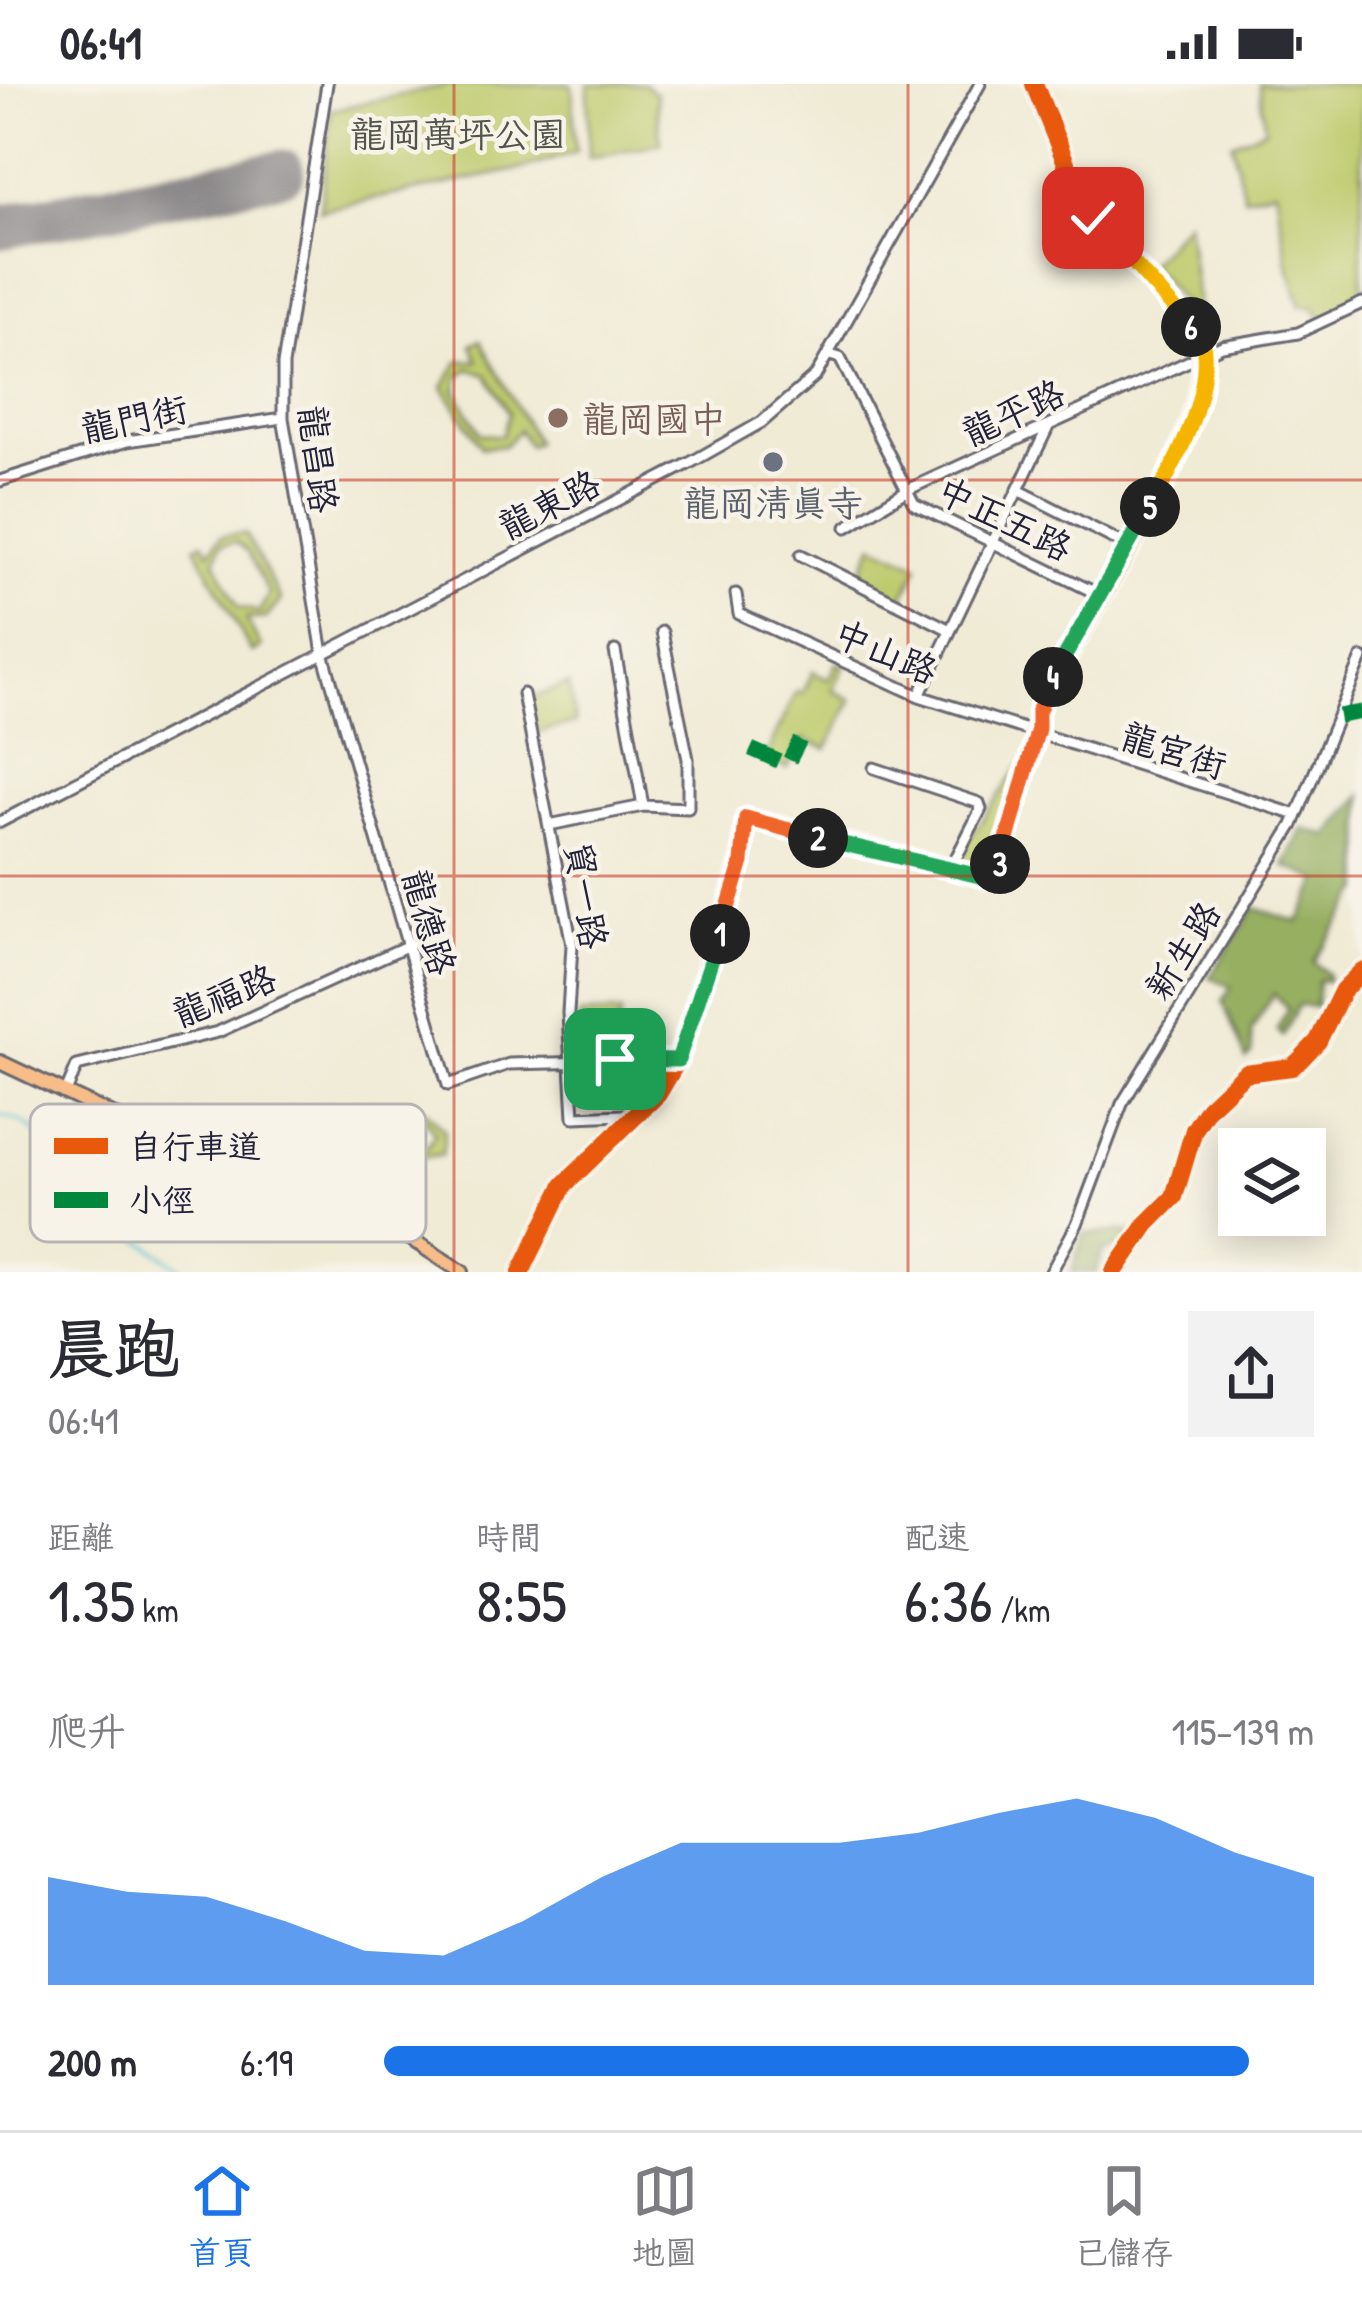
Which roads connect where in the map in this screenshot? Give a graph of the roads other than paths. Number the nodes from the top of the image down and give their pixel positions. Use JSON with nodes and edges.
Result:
{"nodes":[{"id":1,"x":327,"y":84,"type":"edge"},
{"id":2,"x":980,"y":84,"type":"edge"},
{"id":3,"x":1034,"y":84,"type":"edge"},
{"id":4,"x":1362,"y":303,"type":"edge"},
{"id":5,"x":1205,"y":353,"type":"junction"},
{"id":6,"x":830,"y":355,"type":"junction"},
{"id":7,"x":283,"y":418,"type":"junction"},
{"id":8,"x":1049,"y":425,"type":"junction"},
{"id":9,"x":0,"y":482,"type":"edge"},
{"id":10,"x":909,"y":489,"type":"junction"},
{"id":11,"x":1018,"y":490,"type":"junction"},
{"id":12,"x":847,"y":526,"type":"dead end"},
{"id":13,"x":993,"y":541,"type":"junction"},
{"id":14,"x":1128,"y":546,"type":"junction"},
{"id":15,"x":801,"y":555,"type":"dead end"},
{"id":16,"x":736,"y":594,"type":"dead end"},
{"id":17,"x":1100,"y":596,"type":"junction"},
{"id":18,"x":950,"y":630,"type":"junction"},
{"id":19,"x":662,"y":632,"type":"dead end"},
{"id":20,"x":615,"y":651,"type":"dead end"},
{"id":21,"x":323,"y":653,"type":"junction"},
{"id":22,"x":1362,"y":658,"type":"edge"},
{"id":23,"x":523,"y":694,"type":"dead end"},
{"id":24,"x":920,"y":696,"type":"junction"},
{"id":25,"x":1038,"y":729,"type":"junction"},
{"id":26,"x":874,"y":769,"type":"dead end"},
{"id":27,"x":644,"y":806,"type":"junction"},
{"id":28,"x":1297,"y":814,"type":"junction"},
{"id":29,"x":0,"y":822,"type":"edge"},
{"id":30,"x":549,"y":825,"type":"junction"},
{"id":31,"x":952,"y":866,"type":"junction"},
{"id":32,"x":411,"y":944,"type":"junction"},
{"id":33,"x":1362,"y":971,"type":"edge"},
{"id":34,"x":571,"y":1060,"type":"junction"},
{"id":35,"x":678,"y":1060,"type":"junction"},
{"id":36,"x":0,"y":1062,"type":"edge"},
{"id":37,"x":66,"y":1092,"type":"junction"},
{"id":38,"x":91,"y":1104,"type":"edge"},
{"id":39,"x":632,"y":1121,"type":"junction"},
{"id":40,"x":414,"y":1242,"type":"edge"},
{"id":41,"x":463,"y":1272,"type":"edge"},
{"id":42,"x":520,"y":1272,"type":"edge"},
{"id":43,"x":1051,"y":1272,"type":"edge"},
{"id":44,"x":1114,"y":1272,"type":"edge"}],
"edges":[{"from":1,"to":7,"type":"street","name":"龍昌路"},
{"from":2,"to":6,"type":"street","name":"龍東路"},
{"from":3,"to":5,"type":"street"},
{"from":4,"to":5,"type":"street","name":"龍平路"},
{"from":5,"to":8,"type":"street","name":"龍平路"},
{"from":5,"to":14,"type":"street"},
{"from":6,"to":10,"type":"street","name":"中正五路"},
{"from":6,"to":21,"type":"street","name":"龍東路"},
{"from":7,"to":9,"type":"street","name":"龍門街"},
{"from":7,"to":21,"type":"street","name":"龍昌路"},
{"from":8,"to":10,"type":"street","name":"龍平路"},
{"from":8,"to":11,"type":"street"},
{"from":10,"to":12,"type":"street","name":"龍平路"},
{"from":10,"to":13,"type":"street","name":"中正五路"},
{"from":11,"to":13,"type":"street"},
{"from":11,"to":14,"type":"street"},
{"from":13,"to":17,"type":"street","name":"中正五路"},
{"from":13,"to":18,"type":"street"},
{"from":14,"to":17,"type":"street"},
{"from":15,"to":18,"type":"street"},
{"from":16,"to":24,"type":"street","name":"中山路"},
{"from":17,"to":25,"type":"street"},
{"from":18,"to":24,"type":"street"},
{"from":19,"to":27,"type":"street"},
{"from":20,"to":27,"type":"street"},
{"from":21,"to":29,"type":"street","name":"龍東路"},
{"from":21,"to":32,"type":"street","name":"龍德路"},
{"from":22,"to":28,"type":"street","name":"新生路"},
{"from":23,"to":30,"type":"street","name":"貿一路"},
{"from":24,"to":25,"type":"street","name":"中山路"},
{"from":25,"to":28,"type":"street","name":"龍宮街"},
{"from":25,"to":31,"type":"street"},
{"from":26,"to":31,"type":"street"},
{"from":27,"to":30,"type":"street"},
{"from":28,"to":43,"type":"street","name":"新生路"},
{"from":30,"to":34,"type":"street","name":"貿一路"},
{"from":31,"to":35,"type":"street"},
{"from":32,"to":34,"type":"street","name":"龍德路"},
{"from":32,"to":37,"type":"street","name":"龍福路"},
{"from":33,"to":44,"type":"street"},
{"from":34,"to":35,"type":"street"},
{"from":34,"to":39,"type":"street","name":"貿一路"},
{"from":35,"to":39,"type":"street"},
{"from":36,"to":37,"type":"main road"},
{"from":37,"to":38,"type":"main road"},
{"from":39,"to":42,"type":"street"},
{"from":40,"to":41,"type":"main road"}]}
